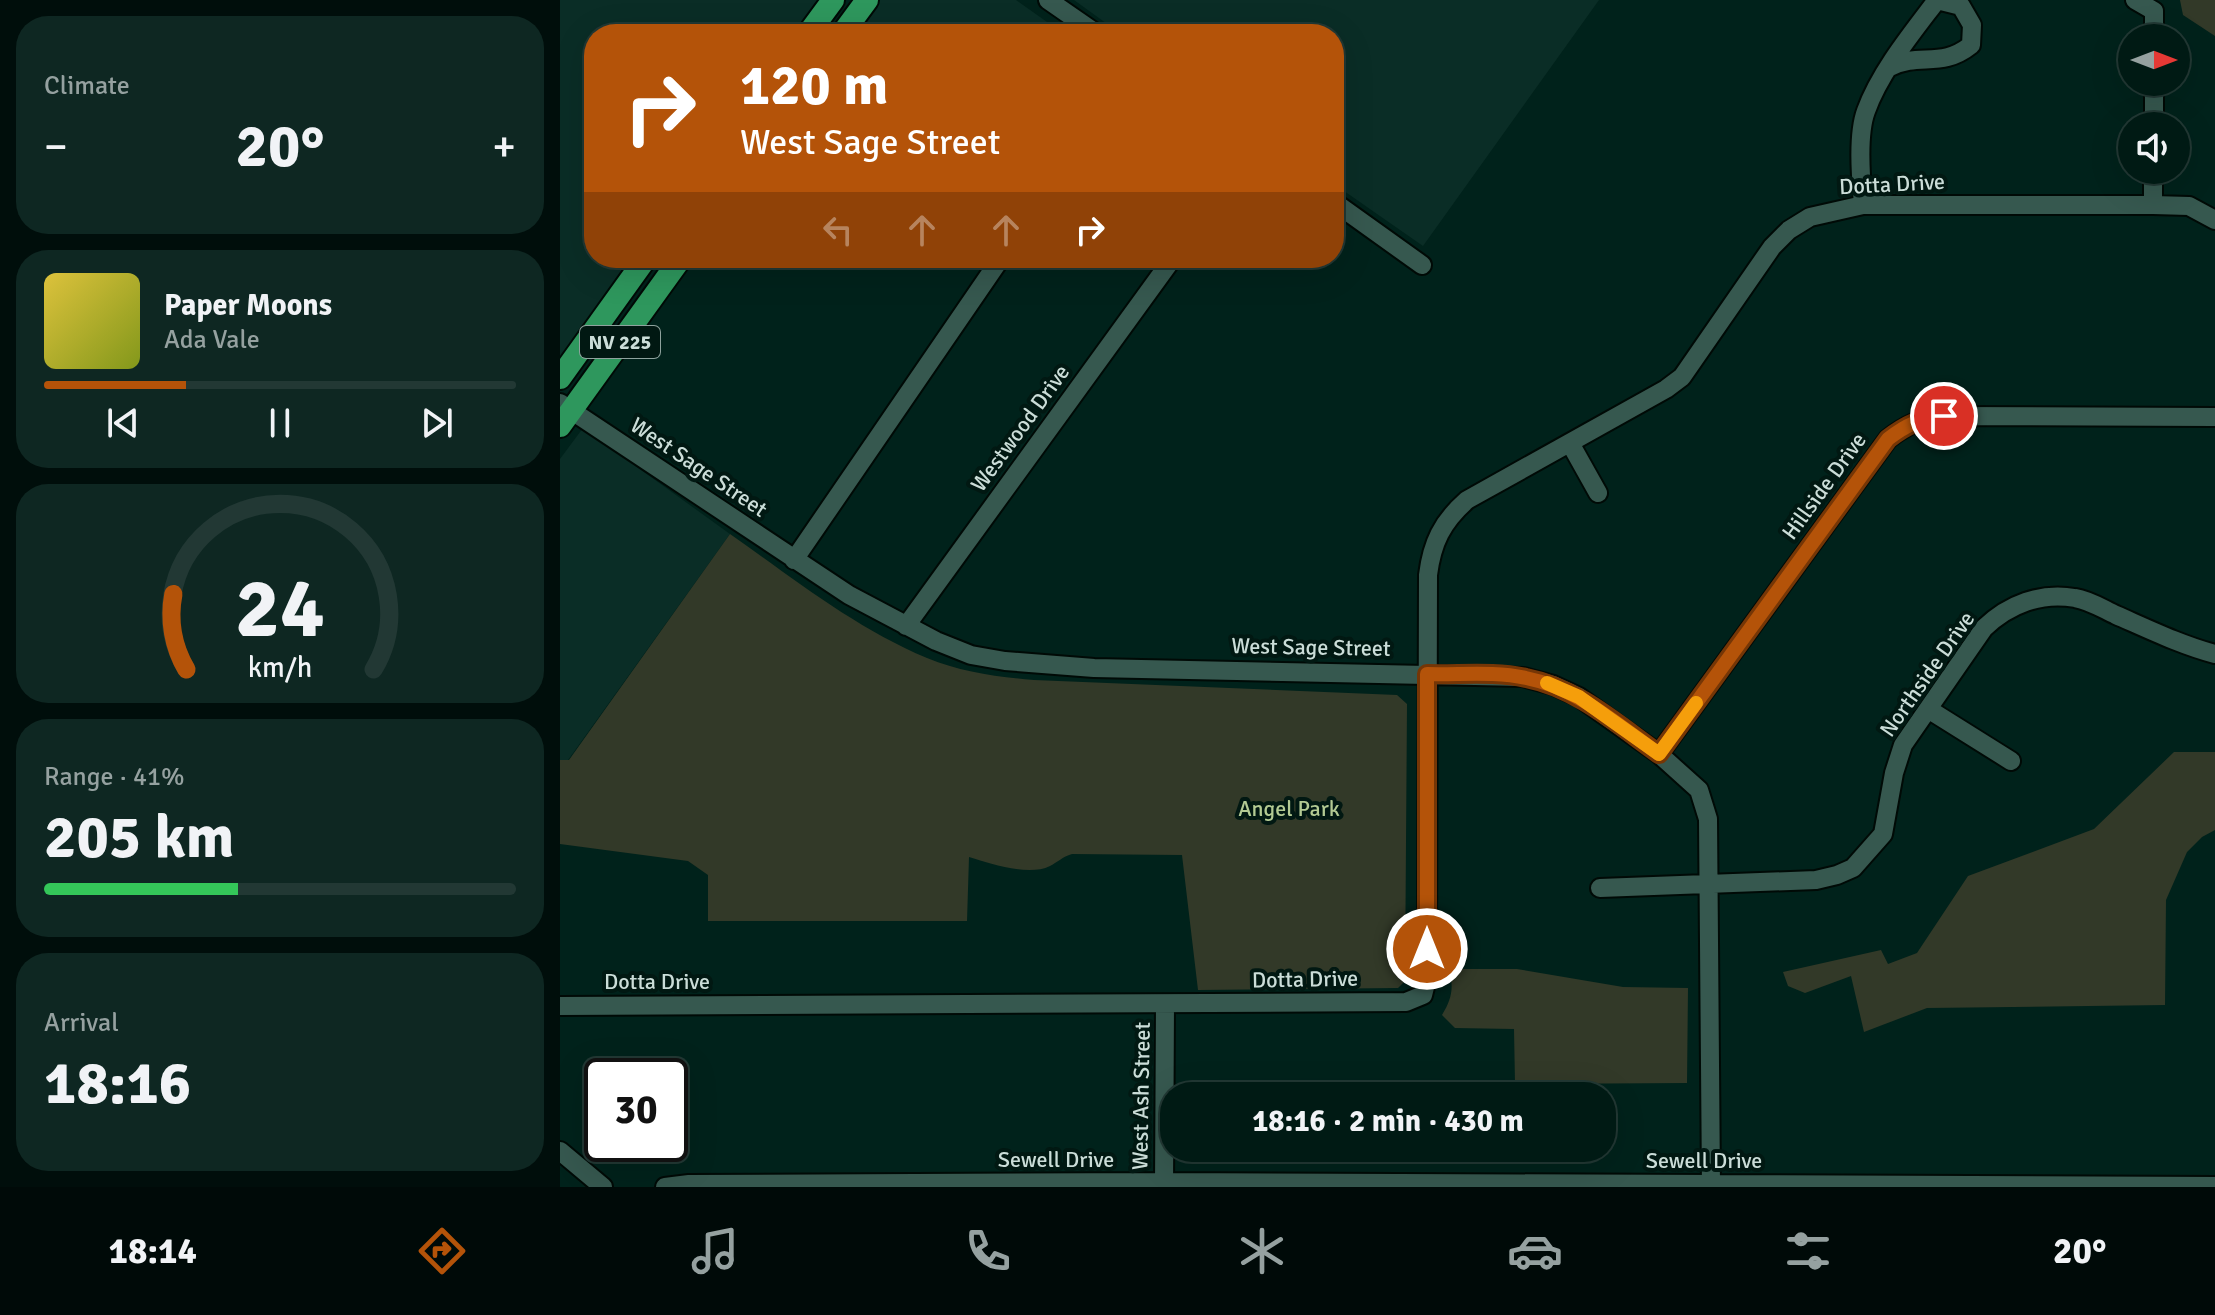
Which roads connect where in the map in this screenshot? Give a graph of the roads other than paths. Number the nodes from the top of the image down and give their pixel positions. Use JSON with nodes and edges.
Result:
{"nodes":[{"id":1,"x":833,"y":0,"type":"edge"},
{"id":2,"x":867,"y":0,"type":"edge"},
{"id":3,"x":1048,"y":0,"type":"edge"},
{"id":4,"x":2135,"y":0,"type":"edge"},
{"id":5,"x":815,"y":24,"type":"edge"},
{"id":6,"x":849,"y":24,"type":"edge"},
{"id":7,"x":1083,"y":24,"type":"edge"},
{"id":8,"x":2154,"y":24,"type":"edge"},
{"id":9,"x":1890,"y":67,"type":"junction"},
{"id":10,"x":2153,"y":184,"type":"edge"},
{"id":11,"x":1863,"y":205,"type":"junction"},
{"id":12,"x":2153,"y":205,"type":"junction"},
{"id":13,"x":1344,"y":209,"type":"edge"},
{"id":14,"x":2215,"y":220,"type":"edge"},
{"id":15,"x":1422,"y":265,"type":"dead end"},
{"id":16,"x":639,"y":268,"type":"edge"},
{"id":17,"x":674,"y":268,"type":"edge"},
{"id":18,"x":994,"y":268,"type":"edge"},
{"id":19,"x":1166,"y":268,"type":"edge"},
{"id":20,"x":560,"y":378,"type":"edge"},
{"id":21,"x":564,"y":414,"type":"edge"},
{"id":22,"x":2215,"y":417,"type":"edge"},
{"id":23,"x":1570,"y":443,"type":"junction"},
{"id":24,"x":1598,"y":493,"type":"dead end"},
{"id":25,"x":794,"y":560,"type":"junction"},
{"id":26,"x":906,"y":626,"type":"junction"},
{"id":27,"x":2215,"y":654,"type":"edge"},
{"id":28,"x":1427,"y":674,"type":"junction"},
{"id":29,"x":1928,"y":709,"type":"junction"},
{"id":30,"x":1659,"y":754,"type":"junction"},
{"id":31,"x":2011,"y":761,"type":"dead end"},
{"id":32,"x":1709,"y":884,"type":"junction"},
{"id":33,"x":1600,"y":888,"type":"dead end"},
{"id":34,"x":1165,"y":1005,"type":"junction"},
{"id":35,"x":560,"y":1006,"type":"edge"},
{"id":36,"x":560,"y":1151,"type":"edge"},
{"id":37,"x":1164,"y":1185,"type":"edge"},
{"id":38,"x":1711,"y":1185,"type":"edge"},
{"id":39,"x":1888,"y":1186,"type":"edge"},
{"id":40,"x":2215,"y":1186,"type":"edge"},
{"id":41,"x":603,"y":1187,"type":"edge"},
{"id":42,"x":665,"y":1187,"type":"edge"},
{"id":43,"x":2164,"y":1187,"type":"edge"}],
"edges":[{"from":1,"to":5,"type":"main road"},
{"from":2,"to":6,"type":"main road"},
{"from":3,"to":7,"type":"street"},
{"from":4,"to":8,"type":"street"},
{"from":9,"to":9,"type":"street"},
{"from":9,"to":11,"type":"street"},
{"from":10,"to":12,"type":"street"},
{"from":11,"to":12,"type":"street","name":"Dotta Drive"},
{"from":11,"to":23,"type":"street","name":"Dotta Drive"},
{"from":12,"to":14,"type":"street","name":"Dotta Drive"},
{"from":13,"to":15,"type":"street"},
{"from":16,"to":20,"type":"main road","number":"NV 225"},
{"from":17,"to":21,"type":"main road","number":"NV 225"},
{"from":18,"to":25,"type":"street"},
{"from":19,"to":26,"type":"street","name":"Westwood Drive"},
{"from":21,"to":25,"type":"street","name":"West Sage Street"},
{"from":22,"to":30,"type":"street","name":"Hillside Drive"},
{"from":23,"to":24,"type":"street"},
{"from":23,"to":28,"type":"street","name":"Dotta Drive"},
{"from":25,"to":26,"type":"street","name":"West Sage Street"},
{"from":26,"to":28,"type":"street","name":"West Sage Street"},
{"from":27,"to":29,"type":"street","name":"Northside Drive"},
{"from":28,"to":30,"type":"street","name":"West Sage Street"},
{"from":28,"to":34,"type":"street","name":"Dotta Drive"},
{"from":29,"to":31,"type":"street"},
{"from":29,"to":32,"type":"street","name":"Northside Drive"},
{"from":30,"to":32,"type":"street","name":"West Sage Street"},
{"from":32,"to":33,"type":"street","name":"Northside Drive"},
{"from":32,"to":38,"type":"street","name":"West Sage Street"},
{"from":34,"to":35,"type":"street","name":"Dotta Drive"},
{"from":34,"to":37,"type":"street","name":"West Ash Street"},
{"from":36,"to":41,"type":"street"},
{"from":37,"to":38,"type":"street","name":"Sewell Drive"},
{"from":37,"to":42,"type":"street","name":"Sewell Drive"},
{"from":38,"to":39,"type":"street","name":"Sewell Drive"},
{"from":39,"to":43,"type":"street","name":"Sewell Drive"},
{"from":40,"to":43,"type":"street","name":"Sewell Drive"}]}
